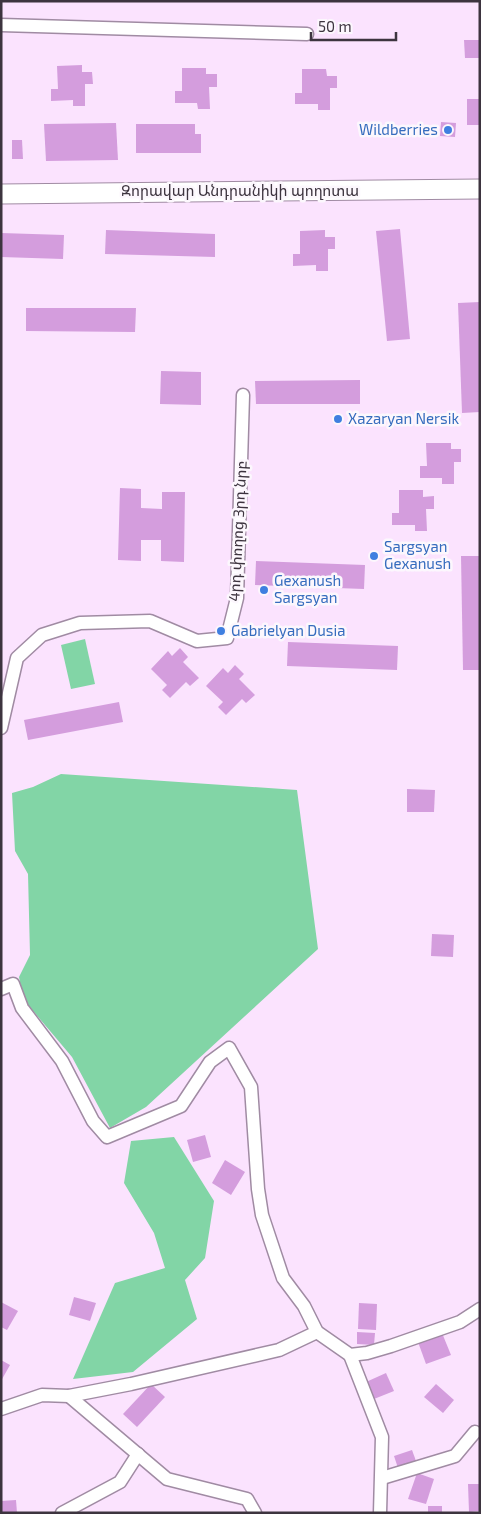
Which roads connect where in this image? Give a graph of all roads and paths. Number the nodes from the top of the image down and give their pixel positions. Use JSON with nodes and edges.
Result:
{"nodes":[{"id":1,"x":1,"y":25,"type":"edge"},
{"id":2,"x":306,"y":34,"type":"dead end"},
{"id":3,"x":480,"y":189,"type":"edge"},
{"id":4,"x":1,"y":194,"type":"edge"},
{"id":5,"x":243,"y":395,"type":"dead end"},
{"id":6,"x":1,"y":728,"type":"edge"},
{"id":7,"x":1,"y":989,"type":"edge"},
{"id":8,"x":480,"y":1309,"type":"edge"},
{"id":9,"x":317,"y":1332,"type":"junction"},
{"id":10,"x":350,"y":1355,"type":"junction"},
{"id":11,"x":69,"y":1396,"type":"junction"},
{"id":12,"x":1,"y":1409,"type":"edge"},
{"id":13,"x":475,"y":1432,"type":"dead end"},
{"id":14,"x":138,"y":1454,"type":"junction"},
{"id":15,"x":382,"y":1478,"type":"junction"},
{"id":16,"x":62,"y":1513,"type":"edge"},
{"id":17,"x":255,"y":1513,"type":"edge"},
{"id":18,"x":380,"y":1513,"type":"edge"}],
"edges":[{"from":1,"to":2,"type":"street"},
{"from":3,"to":4,"type":"main road","name":"Զորավար Անդրանիկի պողոտա"},
{"from":5,"to":6,"type":"street","name":"4րդ փողոց 3րդ նրբ"},
{"from":7,"to":9,"type":"street"},
{"from":8,"to":10,"type":"street"},
{"from":9,"to":10,"type":"street"},
{"from":9,"to":11,"type":"street"},
{"from":10,"to":15,"type":"street"},
{"from":11,"to":12,"type":"street"},
{"from":11,"to":14,"type":"street"},
{"from":13,"to":15,"type":"street"},
{"from":14,"to":16,"type":"street"},
{"from":14,"to":17,"type":"street"},
{"from":15,"to":18,"type":"street"}]}
